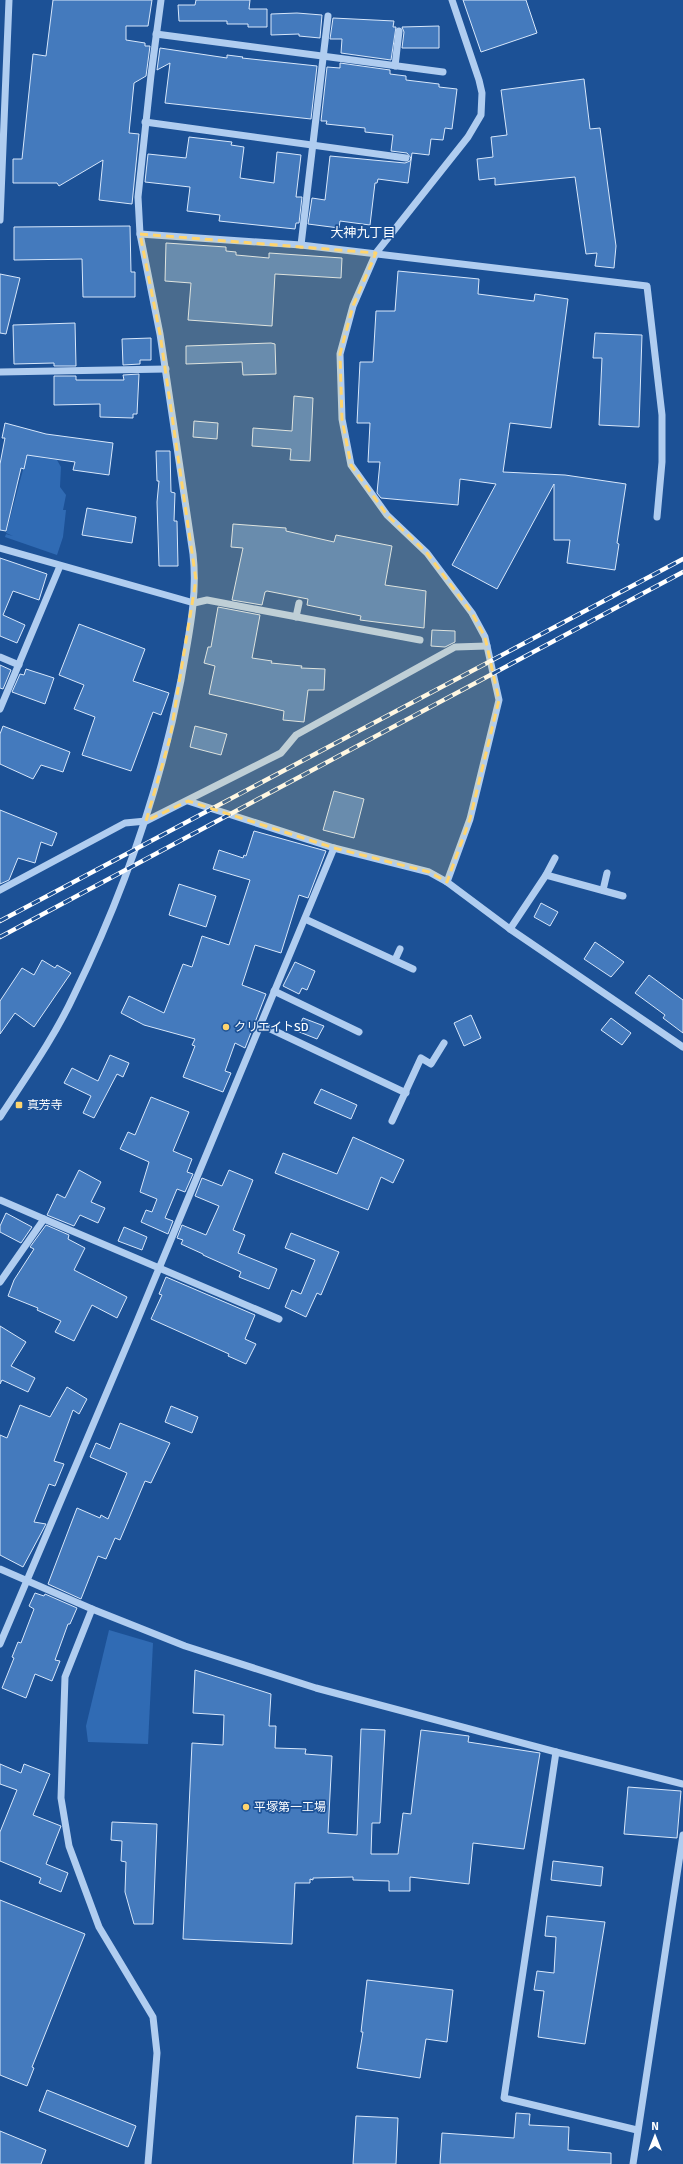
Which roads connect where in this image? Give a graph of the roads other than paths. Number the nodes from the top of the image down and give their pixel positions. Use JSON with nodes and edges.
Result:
{"nodes":[{"id":1,"x":9,"y":0,"type":"edge"},
{"id":2,"x":161,"y":0,"type":"edge"},
{"id":3,"x":452,"y":0,"type":"edge"},
{"id":4,"x":328,"y":16,"type":"dead end"},
{"id":5,"x":399,"y":31,"type":"dead end"},
{"id":6,"x":156,"y":34,"type":"junction"},
{"id":7,"x":323,"y":58,"type":"junction"},
{"id":8,"x":395,"y":66,"type":"junction"},
{"id":9,"x":443,"y":72,"type":"dead end"},
{"id":10,"x":146,"y":122,"type":"junction"},
{"id":11,"x":312,"y":145,"type":"junction"},
{"id":12,"x":406,"y":158,"type":"dead end"},
{"id":13,"x":0,"y":220,"type":"edge"},
{"id":14,"x":140,"y":234,"type":"junction"},
{"id":15,"x":301,"y":245,"type":"junction"},
{"id":16,"x":376,"y":253,"type":"junction"},
{"id":17,"x":166,"y":369,"type":"junction"},
{"id":18,"x":0,"y":372,"type":"edge"},
{"id":19,"x":657,"y":517,"type":"dead end"},
{"id":20,"x":0,"y":548,"type":"edge"},
{"id":21,"x":60,"y":566,"type":"junction"},
{"id":22,"x":194,"y":603,"type":"junction"},
{"id":23,"x":299,"y":603,"type":"dead end"},
{"id":24,"x":296,"y":616,"type":"junction"},
{"id":25,"x":420,"y":640,"type":"dead end"},
{"id":26,"x":487,"y":646,"type":"junction"},
{"id":27,"x":0,"y":657,"type":"edge"},
{"id":28,"x":19,"y":665,"type":"junction"},
{"id":29,"x":0,"y":709,"type":"edge"},
{"id":30,"x":188,"y":801,"type":"junction"},
{"id":31,"x":146,"y":821,"type":"junction"},
{"id":32,"x":334,"y":848,"type":"junction"},
{"id":33,"x":555,"y":858,"type":"dead end"},
{"id":34,"x":607,"y":873,"type":"dead end"},
{"id":35,"x":546,"y":875,"type":"junction"},
{"id":36,"x":447,"y":882,"type":"junction"},
{"id":37,"x":0,"y":890,"type":"edge"},
{"id":38,"x":603,"y":890,"type":"junction"},
{"id":39,"x":623,"y":896,"type":"dead end"},
{"id":40,"x":305,"y":919,"type":"junction"},
{"id":41,"x":510,"y":929,"type":"junction"},
{"id":42,"x":400,"y":949,"type":"dead end"},
{"id":43,"x":395,"y":960,"type":"junction"},
{"id":44,"x":413,"y":969,"type":"dead end"},
{"id":45,"x":274,"y":991,"type":"junction"},
{"id":46,"x":260,"y":1024,"type":"junction"},
{"id":47,"x":359,"y":1032,"type":"dead end"},
{"id":48,"x":444,"y":1043,"type":"dead end"},
{"id":49,"x":683,"y":1047,"type":"edge"},
{"id":50,"x":406,"y":1093,"type":"junction"},
{"id":51,"x":0,"y":1117,"type":"edge"},
{"id":52,"x":392,"y":1121,"type":"dead end"},
{"id":53,"x":0,"y":1200,"type":"edge"},
{"id":54,"x":44,"y":1219,"type":"junction"},
{"id":55,"x":159,"y":1268,"type":"junction"},
{"id":56,"x":0,"y":1282,"type":"edge"},
{"id":57,"x":279,"y":1319,"type":"dead end"},
{"id":58,"x":0,"y":1569,"type":"edge"},
{"id":59,"x":26,"y":1580,"type":"junction"},
{"id":60,"x":92,"y":1609,"type":"junction"},
{"id":61,"x":0,"y":1644,"type":"edge"},
{"id":62,"x":556,"y":1752,"type":"junction"},
{"id":63,"x":683,"y":1784,"type":"edge"},
{"id":64,"x":683,"y":1836,"type":"edge"},
{"id":65,"x":637,"y":2130,"type":"junction"},
{"id":66,"x":148,"y":2164,"type":"edge"},
{"id":67,"x":633,"y":2164,"type":"edge"}],
"edges":[{"from":1,"to":13,"type":"street"},
{"from":2,"to":6,"type":"street"},
{"from":3,"to":16,"type":"street"},
{"from":4,"to":7,"type":"street"},
{"from":5,"to":8,"type":"street"},
{"from":6,"to":7,"type":"street"},
{"from":6,"to":10,"type":"street"},
{"from":7,"to":8,"type":"street"},
{"from":7,"to":11,"type":"street"},
{"from":8,"to":9,"type":"street"},
{"from":10,"to":11,"type":"street"},
{"from":10,"to":14,"type":"street"},
{"from":11,"to":12,"type":"street"},
{"from":11,"to":15,"type":"street"},
{"from":14,"to":15,"type":"street"},
{"from":14,"to":17,"type":"street"},
{"from":15,"to":16,"type":"street"},
{"from":16,"to":19,"type":"street"},
{"from":16,"to":26,"type":"street"},
{"from":17,"to":18,"type":"street"},
{"from":17,"to":22,"type":"street"},
{"from":20,"to":21,"type":"street"},
{"from":21,"to":22,"type":"street"},
{"from":21,"to":28,"type":"street"},
{"from":22,"to":24,"type":"street"},
{"from":22,"to":31,"type":"street"},
{"from":23,"to":24,"type":"street"},
{"from":24,"to":25,"type":"street"},
{"from":26,"to":30,"type":"street"},
{"from":26,"to":36,"type":"street"},
{"from":27,"to":28,"type":"street"},
{"from":28,"to":29,"type":"street"},
{"from":30,"to":31,"type":"street"},
{"from":30,"to":32,"type":"street"},
{"from":31,"to":37,"type":"street"},
{"from":31,"to":51,"type":"street"},
{"from":32,"to":36,"type":"street"},
{"from":32,"to":40,"type":"street"},
{"from":33,"to":35,"type":"street"},
{"from":34,"to":38,"type":"street"},
{"from":35,"to":38,"type":"street"},
{"from":35,"to":41,"type":"street"},
{"from":36,"to":41,"type":"street"},
{"from":38,"to":39,"type":"street"},
{"from":40,"to":43,"type":"street"},
{"from":40,"to":45,"type":"street"},
{"from":41,"to":49,"type":"street"},
{"from":42,"to":43,"type":"street"},
{"from":43,"to":44,"type":"street"},
{"from":45,"to":46,"type":"street"},
{"from":45,"to":47,"type":"street"},
{"from":46,"to":50,"type":"street"},
{"from":46,"to":55,"type":"street"},
{"from":48,"to":50,"type":"street"},
{"from":50,"to":52,"type":"street"},
{"from":53,"to":54,"type":"street"},
{"from":54,"to":55,"type":"street"},
{"from":54,"to":56,"type":"street"},
{"from":55,"to":57,"type":"street"},
{"from":55,"to":59,"type":"street"},
{"from":58,"to":59,"type":"street"},
{"from":59,"to":60,"type":"street"},
{"from":59,"to":61,"type":"street"},
{"from":60,"to":62,"type":"street"},
{"from":60,"to":66,"type":"street"},
{"from":62,"to":63,"type":"street"},
{"from":62,"to":65,"type":"street"},
{"from":64,"to":65,"type":"street"},
{"from":65,"to":67,"type":"street"}]}
